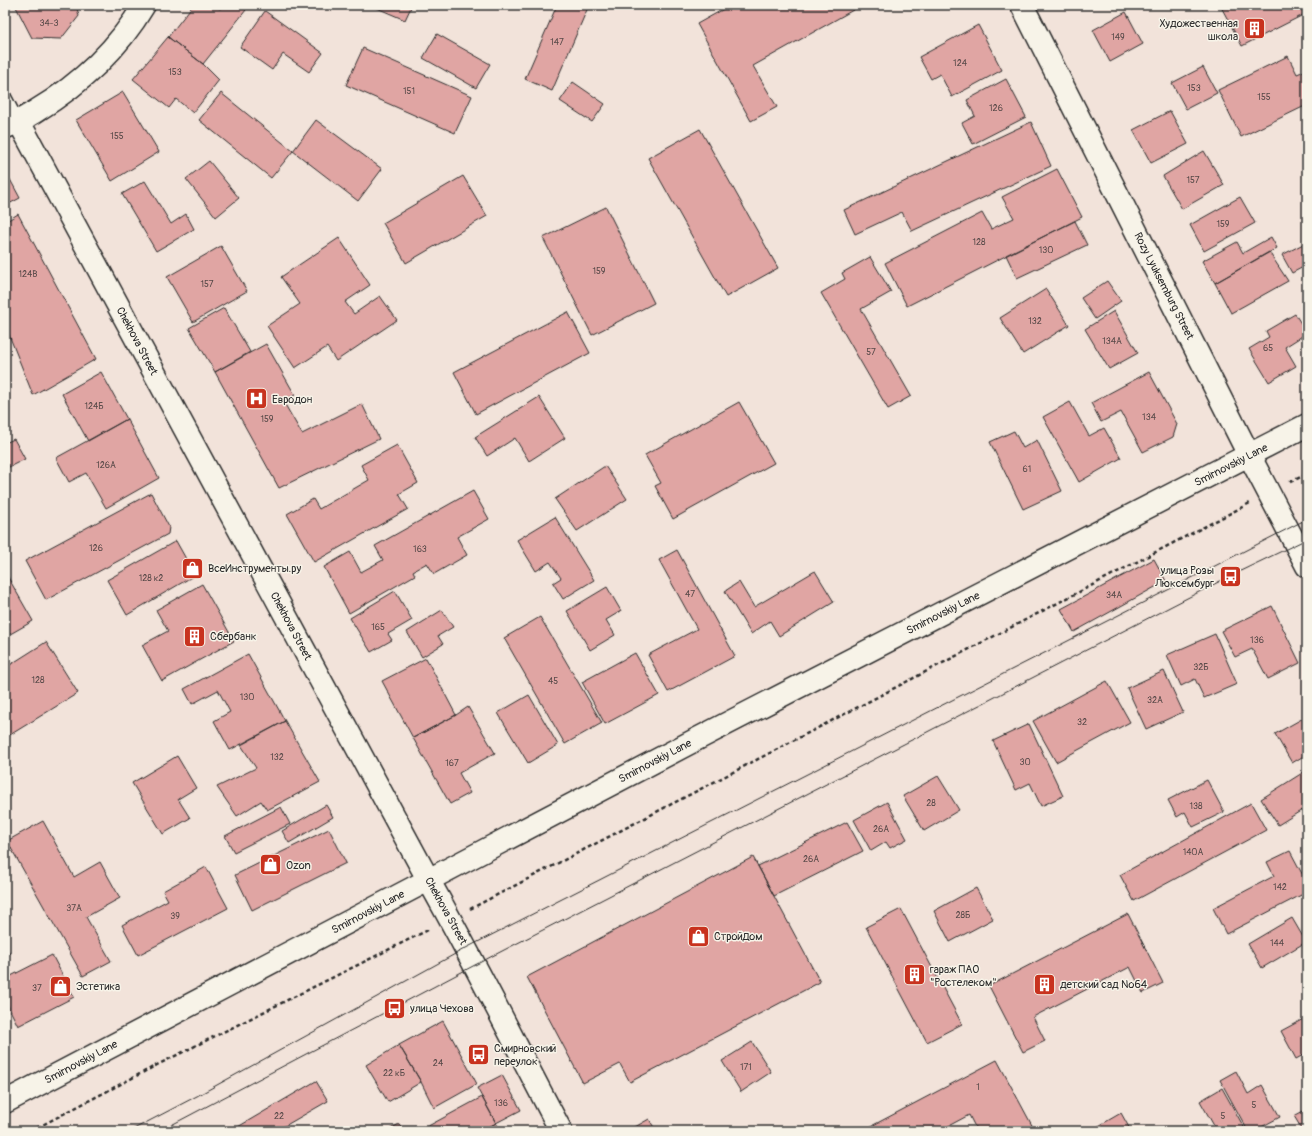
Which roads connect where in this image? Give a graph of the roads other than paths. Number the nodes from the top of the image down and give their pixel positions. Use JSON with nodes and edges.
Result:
{"nodes":[{"id":1,"x":144,"y":5,"type":"edge"},
{"id":2,"x":1022,"y":5,"type":"edge"},
{"id":3,"x":5,"y":95,"type":"edge"},
{"id":4,"x":12,"y":125,"type":"edge"},
{"id":5,"x":1307,"y":425,"type":"edge"},
{"id":6,"x":1249,"y":455,"type":"junction"},
{"id":7,"x":1307,"y":566,"type":"edge"},
{"id":8,"x":429,"y":881,"type":"junction"},
{"id":9,"x":5,"y":1102,"type":"edge"},
{"id":10,"x":561,"y":1131,"type":"edge"}],
"edges":[{"from":1,"to":4,"type":"main road"},
{"from":2,"to":6,"type":"main road","name":"Rozy Lyuksemburg Street"},
{"from":3,"to":4,"type":"lane"},
{"from":4,"to":8,"type":"main road","name":"Chekhova Street"},
{"from":5,"to":6,"type":"main road","name":"Smirnovskiy Lane"},
{"from":6,"to":7,"type":"main road","name":"Rozy Lyuksemburg Street"},
{"from":6,"to":8,"type":"main road","name":"Smirnovskiy Lane"},
{"from":8,"to":9,"type":"main road","name":"Smirnovskiy Lane"},
{"from":8,"to":10,"type":"main road","name":"Chekhova Street"}]}
